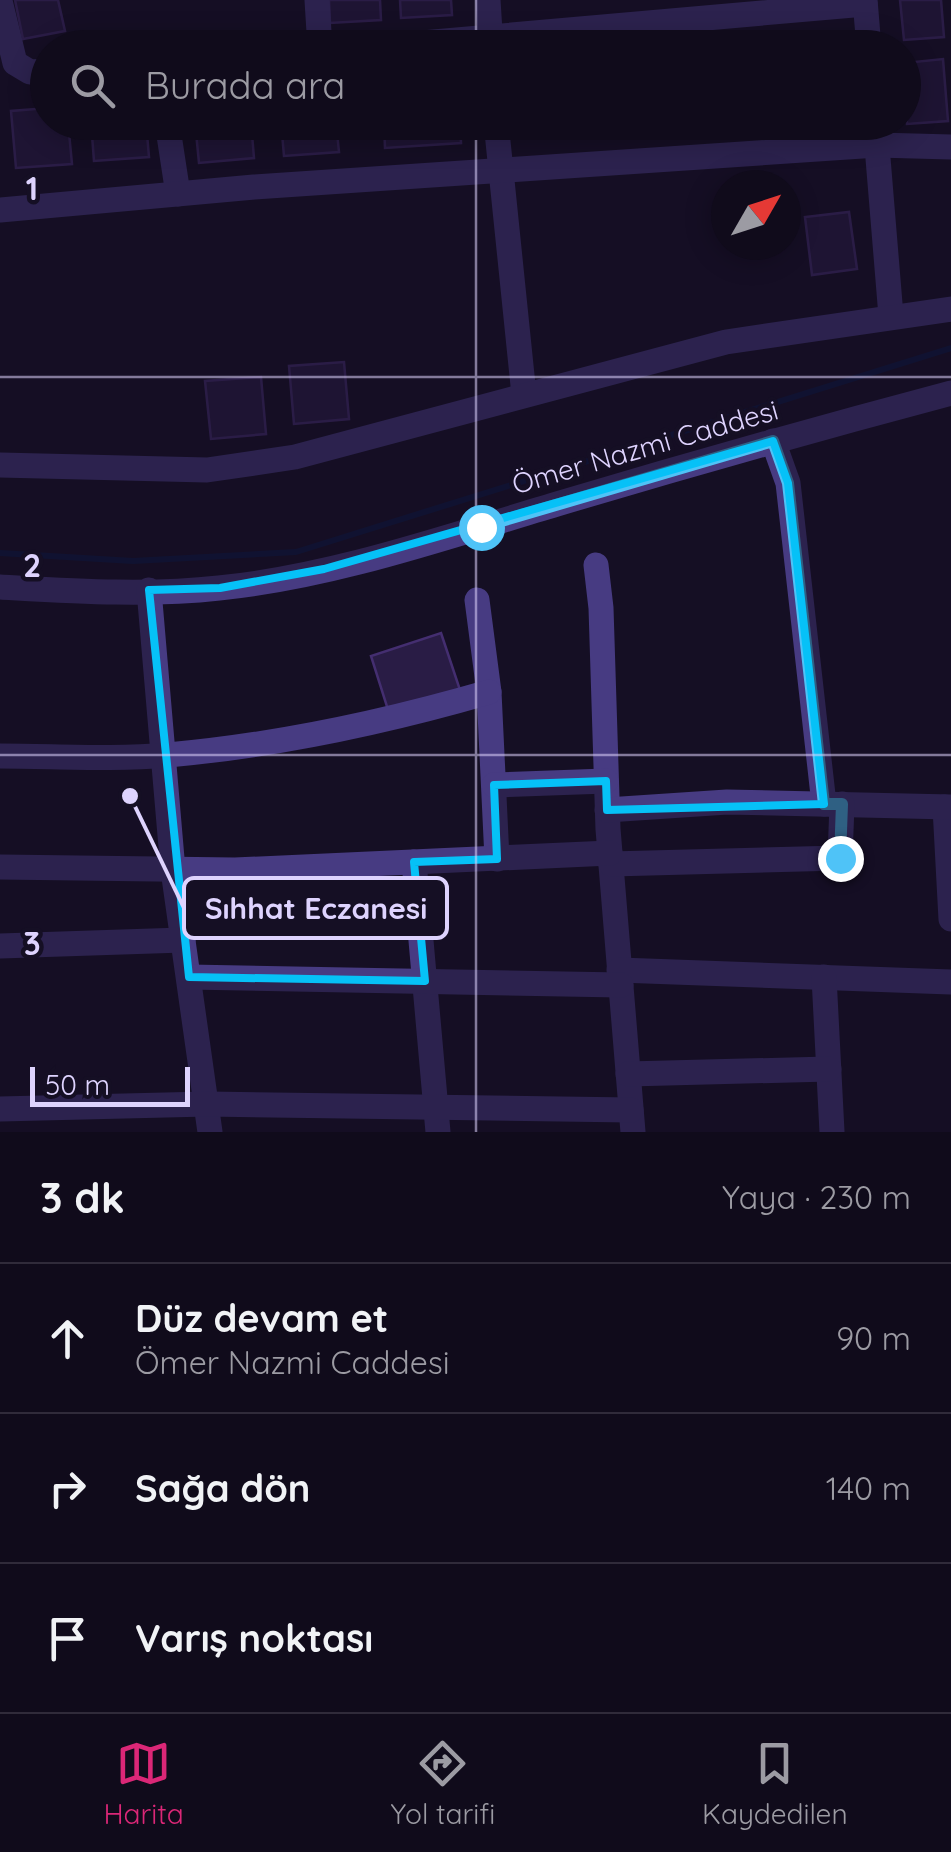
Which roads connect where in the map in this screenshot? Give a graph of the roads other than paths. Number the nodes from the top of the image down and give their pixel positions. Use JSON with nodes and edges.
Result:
{"nodes":[{"id":1,"x":318,"y":0,"type":"edge"},
{"id":2,"x":488,"y":0,"type":"edge"},
{"id":3,"x":0,"y":1,"type":"edge"},
{"id":4,"x":865,"y":2,"type":"edge"},
{"id":5,"x":319,"y":30,"type":"edge"},
{"id":6,"x":490,"y":30,"type":"edge"},
{"id":7,"x":610,"y":30,"type":"edge"},
{"id":8,"x":867,"y":30,"type":"edge"},
{"id":9,"x":7,"y":64,"type":"edge"},
{"id":10,"x":170,"y":140,"type":"edge"},
{"id":11,"x":497,"y":140,"type":"edge"},
{"id":12,"x":815,"y":140,"type":"edge"},
{"id":13,"x":876,"y":140,"type":"edge"},
{"id":14,"x":914,"y":140,"type":"edge"},
{"id":15,"x":951,"y":146,"type":"edge"},
{"id":16,"x":499,"y":171,"type":"junction"},
{"id":17,"x":178,"y":194,"type":"junction"},
{"id":18,"x":0,"y":210,"type":"edge"},
{"id":19,"x":951,"y":309,"type":"edge"},
{"id":20,"x":891,"y":316,"type":"junction"},
{"id":21,"x":951,"y":394,"type":"edge"},
{"id":22,"x":524,"y":395,"type":"junction"},
{"id":23,"x":773,"y":441,"type":"junction"},
{"id":24,"x":0,"y":465,"type":"edge"},
{"id":25,"x":596,"y":565,"type":"dead end"},
{"id":26,"x":0,"y":586,"type":"edge"},
{"id":27,"x":149,"y":590,"type":"junction"},
{"id":28,"x":477,"y":600,"type":"dead end"},
{"id":29,"x":489,"y":692,"type":"junction"},
{"id":30,"x":164,"y":755,"type":"junction"},
{"id":31,"x":0,"y":756,"type":"edge"},
{"id":32,"x":606,"y":781,"type":"junction"},
{"id":33,"x":494,"y":785,"type":"junction"},
{"id":34,"x":833,"y":804,"type":"junction"},
{"id":35,"x":948,"y":807,"type":"edge"},
{"id":36,"x":607,"y":810,"type":"junction"},
{"id":37,"x":497,"y":858,"type":"junction"},
{"id":38,"x":610,"y":859,"type":"junction"},
{"id":39,"x":414,"y":862,"type":"junction"},
{"id":40,"x":0,"y":867,"type":"edge"},
{"id":41,"x":174,"y":870,"type":"junction"},
{"id":42,"x":951,"y":919,"type":"edge"},
{"id":43,"x":184,"y":940,"type":"junction"},
{"id":44,"x":0,"y":946,"type":"edge"},
{"id":45,"x":188,"y":977,"type":"junction"},
{"id":46,"x":824,"y":977,"type":"junction"},
{"id":47,"x":620,"y":978,"type":"junction"},
{"id":48,"x":424,"y":982,"type":"junction"},
{"id":49,"x":951,"y":982,"type":"edge"},
{"id":50,"x":829,"y":1070,"type":"junction"},
{"id":51,"x":628,"y":1074,"type":"junction"},
{"id":52,"x":206,"y":1104,"type":"junction"},
{"id":53,"x":0,"y":1110,"type":"edge"},
{"id":54,"x":436,"y":1120,"type":"edge"},
{"id":55,"x":632,"y":1121,"type":"edge"},
{"id":56,"x":210,"y":1132,"type":"edge"},
{"id":57,"x":832,"y":1132,"type":"edge"}],
"edges":[{"from":1,"to":5,"type":"street"},
{"from":2,"to":6,"type":"street"},
{"from":3,"to":9,"type":"street"},
{"from":4,"to":7,"type":"street"},
{"from":4,"to":8,"type":"street"},
{"from":10,"to":17,"type":"street"},
{"from":11,"to":16,"type":"street"},
{"from":12,"to":16,"type":"street"},
{"from":13,"to":20,"type":"street"},
{"from":14,"to":15,"type":"street"},
{"from":16,"to":17,"type":"street"},
{"from":16,"to":22,"type":"street"},
{"from":17,"to":18,"type":"street"},
{"from":19,"to":20,"type":"street"},
{"from":20,"to":22,"type":"street"},
{"from":21,"to":23,"type":"street","name":"Ömer Nazmi Caddesi"},
{"from":22,"to":24,"type":"street"},
{"from":23,"to":27,"type":"street","name":"Ömer Nazmi Caddesi"},
{"from":23,"to":34,"type":"street"},
{"from":25,"to":32,"type":"street"},
{"from":26,"to":27,"type":"street","name":"Ömer Nazmi Caddesi"},
{"from":27,"to":30,"type":"street"},
{"from":28,"to":29,"type":"street"},
{"from":29,"to":30,"type":"street"},
{"from":29,"to":33,"type":"street"},
{"from":30,"to":31,"type":"street"},
{"from":30,"to":41,"type":"street"},
{"from":32,"to":33,"type":"street"},
{"from":32,"to":36,"type":"street"},
{"from":33,"to":37,"type":"street"},
{"from":34,"to":35,"type":"street"},
{"from":34,"to":36,"type":"street"},
{"from":34,"to":38,"type":"street"},
{"from":35,"to":42,"type":"street"},
{"from":36,"to":38,"type":"street"},
{"from":37,"to":38,"type":"street"},
{"from":37,"to":39,"type":"street"},
{"from":38,"to":47,"type":"street"},
{"from":39,"to":41,"type":"street"},
{"from":39,"to":48,"type":"street"},
{"from":40,"to":41,"type":"street"},
{"from":41,"to":43,"type":"street"},
{"from":43,"to":44,"type":"street"},
{"from":43,"to":45,"type":"street"},
{"from":45,"to":48,"type":"street"},
{"from":45,"to":52,"type":"street"},
{"from":46,"to":47,"type":"street"},
{"from":46,"to":49,"type":"street"},
{"from":46,"to":50,"type":"street"},
{"from":47,"to":48,"type":"street"},
{"from":47,"to":51,"type":"street"},
{"from":48,"to":54,"type":"street"},
{"from":50,"to":51,"type":"street"},
{"from":50,"to":57,"type":"street"},
{"from":51,"to":55,"type":"street"},
{"from":52,"to":53,"type":"street"},
{"from":52,"to":54,"type":"street"},
{"from":52,"to":56,"type":"street"},
{"from":54,"to":55,"type":"street"}]}
